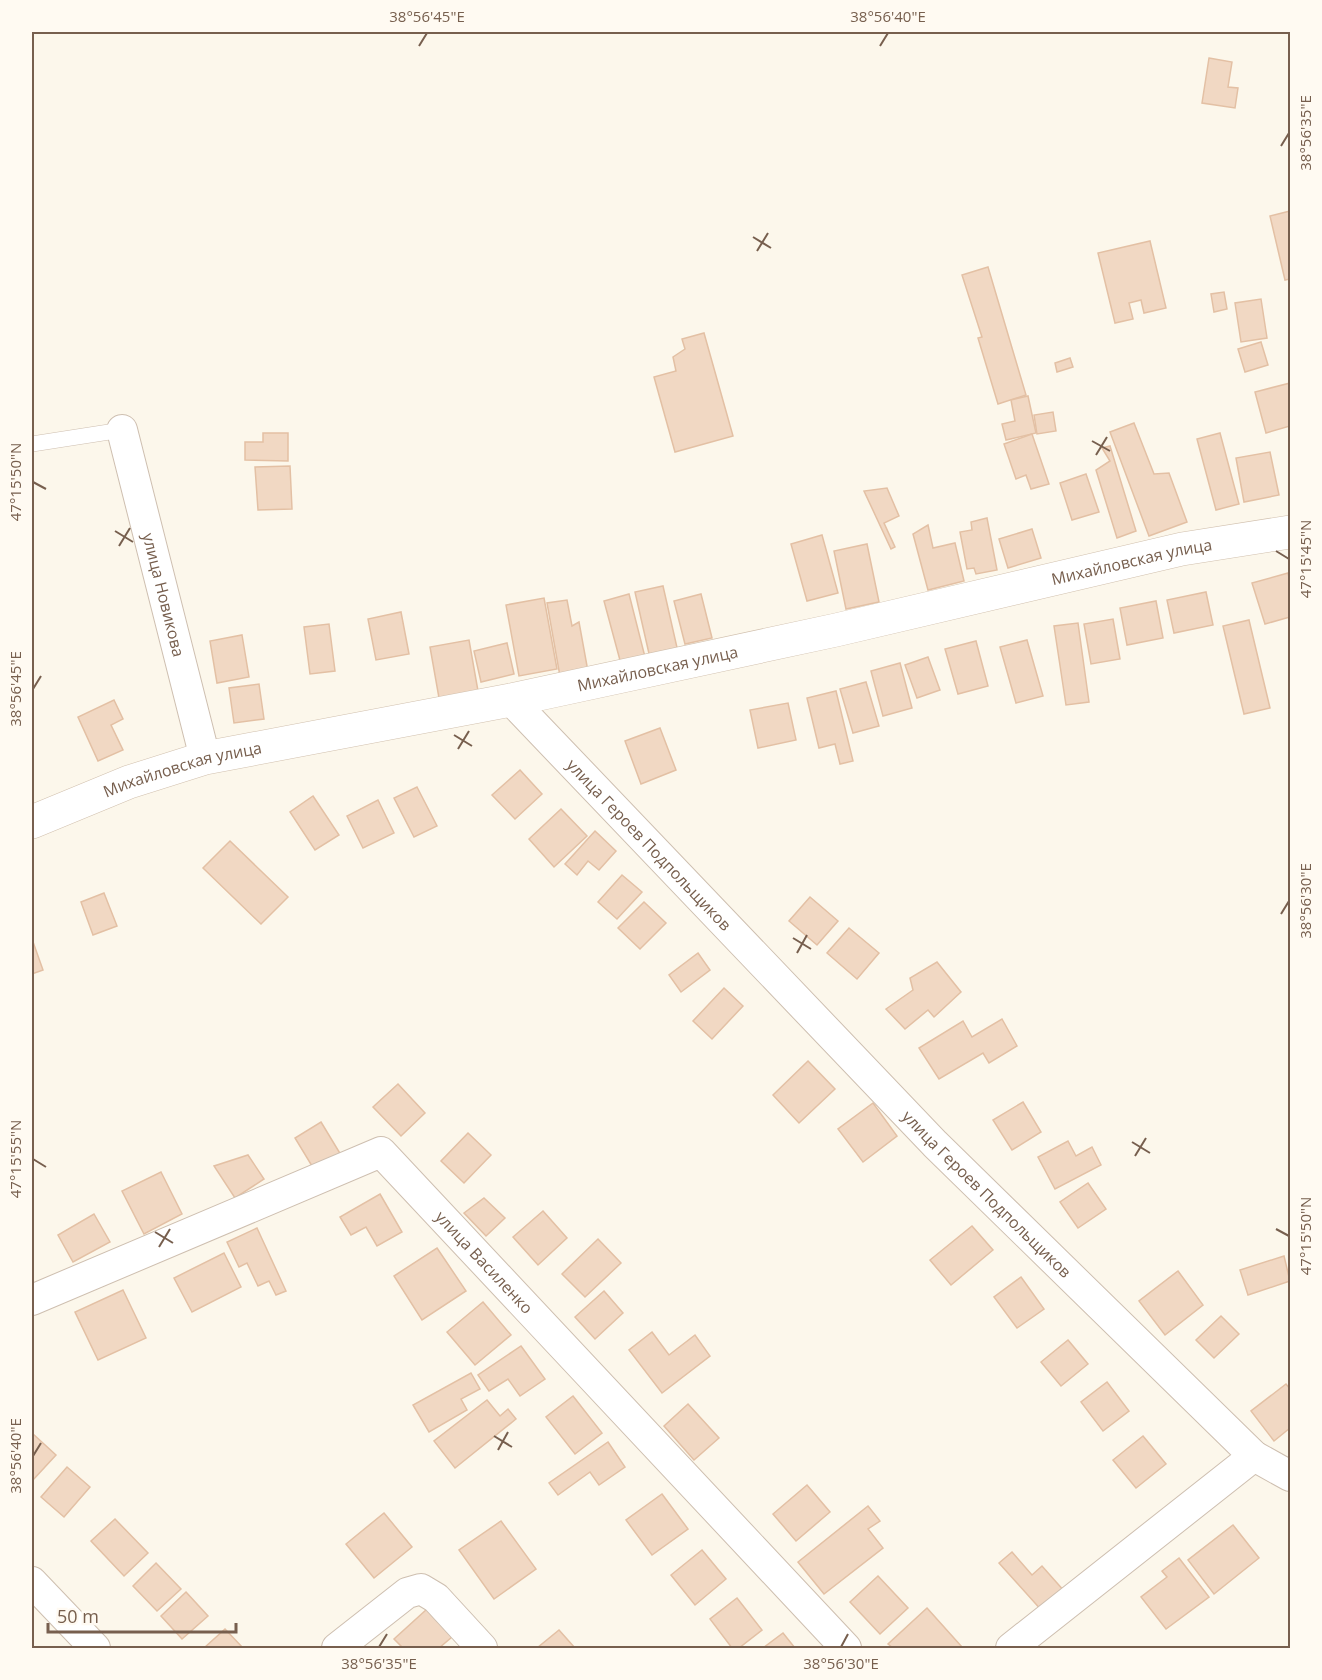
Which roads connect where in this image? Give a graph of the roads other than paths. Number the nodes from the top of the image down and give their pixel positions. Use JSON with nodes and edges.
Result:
{"nodes":[{"id":1,"x":122,"y":430,"type":"joint"},
{"id":2,"x":32,"y":444,"type":"edge"},
{"id":3,"x":1290,"y":532,"type":"edge"},
{"id":4,"x":511,"y":700,"type":"junction"},
{"id":5,"x":205,"y":758,"type":"junction"},
{"id":6,"x":32,"y":822,"type":"edge"},
{"id":7,"x":32,"y":1300,"type":"edge"},
{"id":8,"x":1254,"y":1456,"type":"junction"},
{"id":9,"x":1290,"y":1476,"type":"edge"},
{"id":10,"x":32,"y":1582,"type":"edge"},
{"id":11,"x":96,"y":1648,"type":"edge"},
{"id":12,"x":337,"y":1648,"type":"edge"},
{"id":13,"x":482,"y":1648,"type":"edge"},
{"id":14,"x":846,"y":1648,"type":"edge"},
{"id":15,"x":1011,"y":1648,"type":"edge"}],
"edges":[{"from":1,"to":2,"type":"lane"},
{"from":1,"to":5,"type":"street","name":"улица Новикова"},
{"from":3,"to":4,"type":"street","name":"Михайловская улица"},
{"from":4,"to":5,"type":"street","name":"Михайловская улица"},
{"from":4,"to":8,"type":"street","name":"улица Героев Подпольщиков"},
{"from":5,"to":6,"type":"street","name":"Михайловская улица"},
{"from":7,"to":14,"type":"street","name":"улица Василенко"},
{"from":8,"to":9,"type":"street","name":"улица Героев Подпольщиков"},
{"from":8,"to":15,"type":"street"},
{"from":10,"to":11,"type":"street"},
{"from":12,"to":13,"type":"street"}]}
